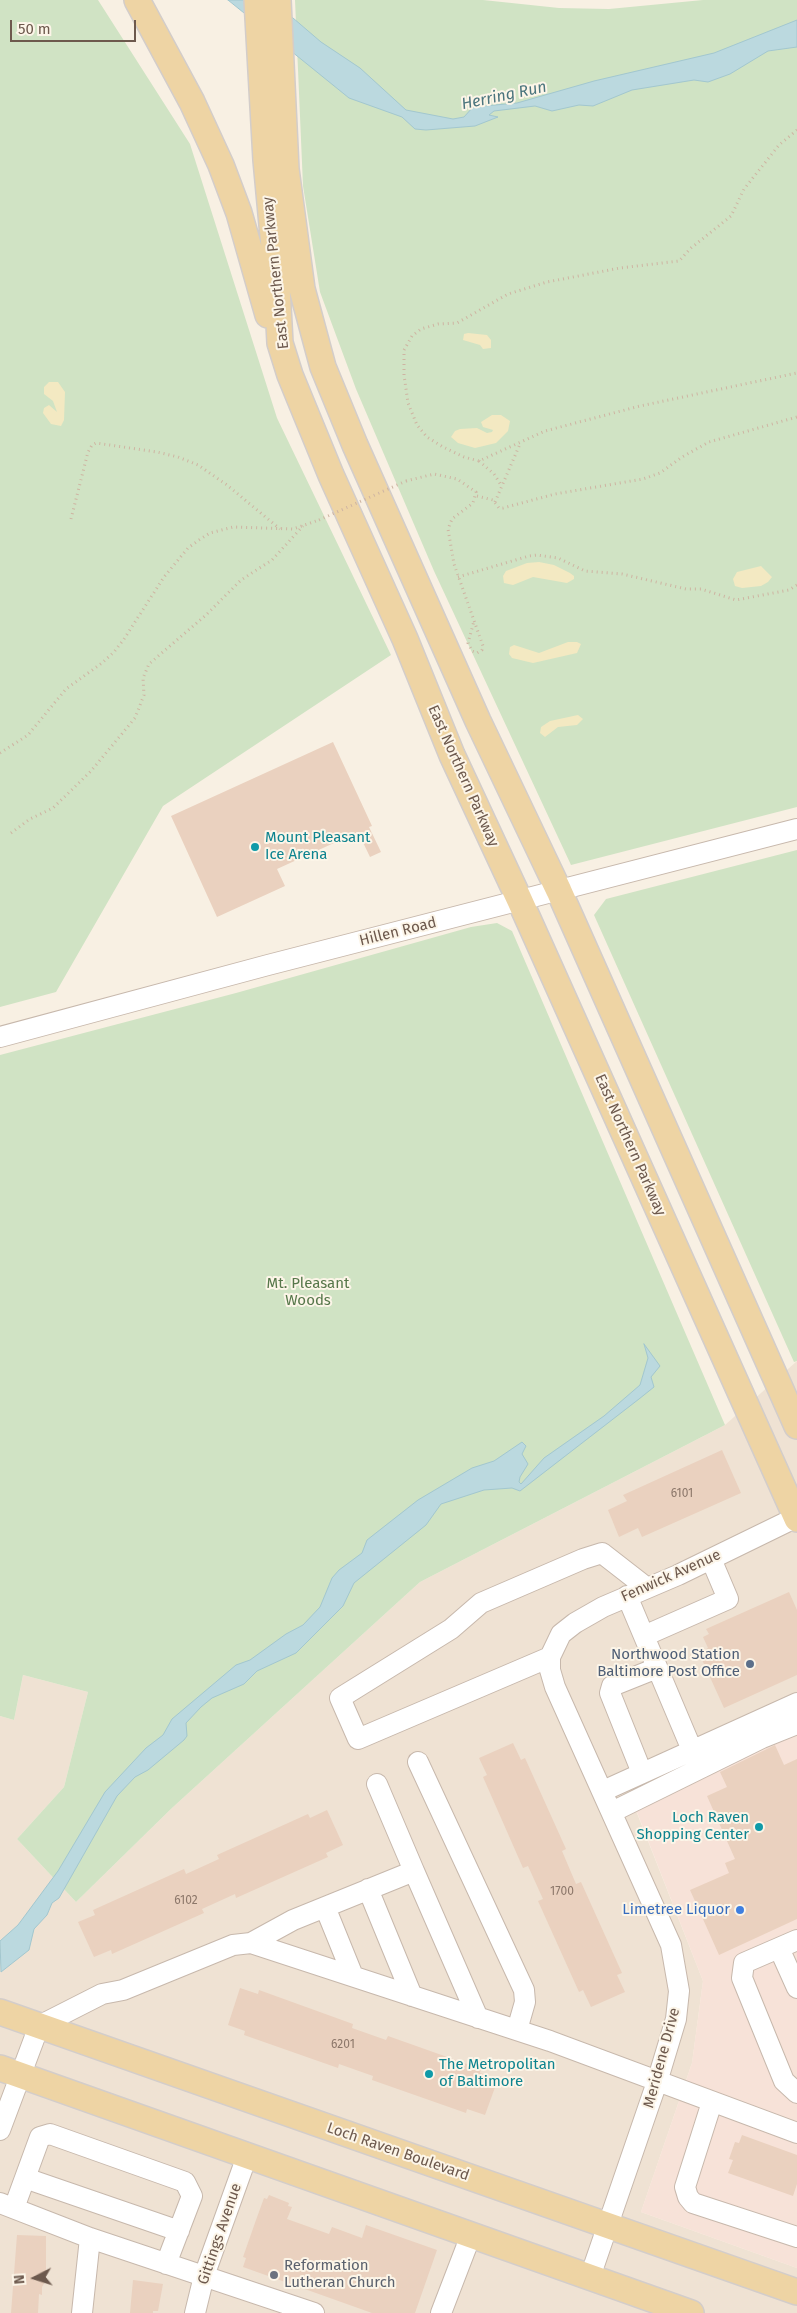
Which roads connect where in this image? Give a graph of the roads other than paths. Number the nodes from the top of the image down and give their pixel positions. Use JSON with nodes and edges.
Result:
{"nodes":[{"id":1,"x":137,"y":0,"type":"edge"},
{"id":2,"x":257,"y":0,"type":"edge"},
{"id":3,"x":278,"y":0,"type":"edge"},
{"id":4,"x":276,"y":164,"type":"junction"},
{"id":5,"x":280,"y":343,"type":"junction"},
{"id":6,"x":797,"y":828,"type":"edge"},
{"id":7,"x":559,"y":891,"type":"junction"},
{"id":8,"x":520,"y":901,"type":"junction"},
{"id":9,"x":0,"y":1037,"type":"edge"},
{"id":10,"x":797,"y":1426,"type":"edge"},
{"id":11,"x":797,"y":1518,"type":"edge"},
{"id":12,"x":711,"y":1559,"type":"junction"},
{"id":13,"x":647,"y":1588,"type":"junction"},
{"id":14,"x":627,"y":1596,"type":"junction"},
{"id":15,"x":644,"y":1636,"type":"junction"},
{"id":16,"x":552,"y":1651,"type":"junction"},
{"id":17,"x":657,"y":1668,"type":"junction"},
{"id":18,"x":797,"y":1703,"type":"edge"},
{"id":19,"x":797,"y":1724,"type":"edge"},
{"id":20,"x":692,"y":1750,"type":"junction"},
{"id":21,"x":418,"y":1762,"type":"dead end"},
{"id":22,"x":642,"y":1773,"type":"junction"},
{"id":23,"x":376,"y":1784,"type":"dead end"},
{"id":24,"x":602,"y":1791,"type":"junction"},
{"id":25,"x":612,"y":1812,"type":"junction"},
{"id":26,"x":414,"y":1871,"type":"junction"},
{"id":27,"x":368,"y":1889,"type":"junction"},
{"id":28,"x":325,"y":1907,"type":"junction"},
{"id":29,"x":251,"y":1943,"type":"junction"},
{"id":30,"x":788,"y":1944,"type":"edge"},
{"id":31,"x":353,"y":1976,"type":"junction"},
{"id":32,"x":797,"y":1988,"type":"edge"},
{"id":33,"x":412,"y":1996,"type":"junction"},
{"id":34,"x":0,"y":2012,"type":"edge"},
{"id":35,"x":478,"y":2018,"type":"junction"},
{"id":36,"x":39,"y":2026,"type":"junction"},
{"id":37,"x":517,"y":2030,"type":"junction"},
{"id":38,"x":10,"y":2071,"type":"edge"},
{"id":39,"x":657,"y":2082,"type":"junction"},
{"id":40,"x":797,"y":2093,"type":"edge"},
{"id":41,"x":712,"y":2102,"type":"junction"},
{"id":42,"x":0,"y":2130,"type":"edge"},
{"id":43,"x":797,"y":2133,"type":"edge"},
{"id":44,"x":247,"y":2156,"type":"junction"},
{"id":45,"x":25,"y":2178,"type":"junction"},
{"id":46,"x":7,"y":2206,"type":"edge"},
{"id":47,"x":608,"y":2226,"type":"junction"},
{"id":48,"x":179,"y":2231,"type":"junction"},
{"id":49,"x":470,"y":2235,"type":"junction"},
{"id":50,"x":797,"y":2237,"type":"edge"},
{"id":51,"x":90,"y":2238,"type":"junction"},
{"id":52,"x":166,"y":2264,"type":"junction"},
{"id":53,"x":204,"y":2276,"type":"junction"},
{"id":54,"x":590,"y":2277,"type":"junction"},
{"id":55,"x":797,"y":2292,"type":"edge"},
{"id":56,"x":82,"y":2313,"type":"edge"},
{"id":57,"x":195,"y":2313,"type":"edge"},
{"id":58,"x":314,"y":2313,"type":"edge"},
{"id":59,"x":441,"y":2313,"type":"edge"},
{"id":60,"x":691,"y":2313,"type":"edge"}],
"edges":[{"from":1,"to":5,"type":"main road"},
{"from":2,"to":4,"type":"main road","name":"East Northern Parkway"},
{"from":3,"to":4,"type":"main road","name":"East Northern Parkway"},
{"from":4,"to":5,"type":"main road","name":"East Northern Parkway"},
{"from":4,"to":7,"type":"main road","name":"East Northern Parkway"},
{"from":5,"to":8,"type":"main road","name":"East Northern Parkway"},
{"from":6,"to":7,"type":"street","name":"Hillen Road"},
{"from":7,"to":8,"type":"street","name":"Hillen Road"},
{"from":7,"to":10,"type":"main road","name":"East Northern Parkway"},
{"from":8,"to":9,"type":"street","name":"Hillen Road"},
{"from":8,"to":11,"type":"main road","name":"East Northern Parkway"},
{"from":11,"to":12,"type":"street","name":"Fenwick Avenue"},
{"from":12,"to":13,"type":"street","name":"Fenwick Avenue"},
{"from":12,"to":15,"type":"street"},
{"from":13,"to":14,"type":"street","name":"Fenwick Avenue"},
{"from":13,"to":16,"type":"street"},
{"from":14,"to":15,"type":"street"},
{"from":14,"to":16,"type":"street","name":"Fenwick Avenue"},
{"from":15,"to":17,"type":"street"},
{"from":16,"to":24,"type":"street","name":"Meridene Drive"},
{"from":17,"to":20,"type":"street"},
{"from":17,"to":22,"type":"street"},
{"from":18,"to":20,"type":"street"},
{"from":19,"to":25,"type":"street"},
{"from":20,"to":22,"type":"street"},
{"from":21,"to":37,"type":"street"},
{"from":22,"to":24,"type":"street"},
{"from":23,"to":26,"type":"street"},
{"from":24,"to":25,"type":"street","name":"Meridene Drive"},
{"from":25,"to":39,"type":"street","name":"Meridene Drive"},
{"from":26,"to":27,"type":"street"},
{"from":26,"to":35,"type":"street"},
{"from":27,"to":28,"type":"street"},
{"from":27,"to":33,"type":"street"},
{"from":28,"to":29,"type":"street"},
{"from":28,"to":31,"type":"street"},
{"from":29,"to":31,"type":"street"},
{"from":29,"to":36,"type":"street"},
{"from":30,"to":32,"type":"street"},
{"from":30,"to":40,"type":"street"},
{"from":31,"to":33,"type":"street"},
{"from":33,"to":35,"type":"street"},
{"from":34,"to":36,"type":"main road","name":"Loch Raven Boulevard"},
{"from":35,"to":37,"type":"street"},
{"from":36,"to":38,"type":"street"},
{"from":36,"to":47,"type":"main road","name":"Loch Raven Boulevard"},
{"from":37,"to":39,"type":"street"},
{"from":38,"to":42,"type":"street"},
{"from":38,"to":44,"type":"main road"},
{"from":39,"to":41,"type":"street"},
{"from":39,"to":47,"type":"street","name":"Meridene Drive"},
{"from":41,"to":43,"type":"street"},
{"from":41,"to":50,"type":"street"},
{"from":44,"to":49,"type":"main road"},
{"from":44,"to":53,"type":"street","name":"Gittings Avenue"},
{"from":45,"to":46,"type":"street"},
{"from":45,"to":48,"type":"street"},
{"from":45,"to":48,"type":"street"},
{"from":46,"to":51,"type":"street"},
{"from":47,"to":54,"type":"street","name":"Meridene Drive"},
{"from":47,"to":55,"type":"main road","name":"Loch Raven Boulevard"},
{"from":48,"to":52,"type":"street"},
{"from":49,"to":54,"type":"main road"},
{"from":49,"to":59,"type":"street"},
{"from":51,"to":52,"type":"street"},
{"from":51,"to":56,"type":"street"},
{"from":52,"to":53,"type":"street"},
{"from":53,"to":57,"type":"street","name":"Gittings Avenue"},
{"from":53,"to":58,"type":"street"},
{"from":54,"to":60,"type":"main road"}]}
